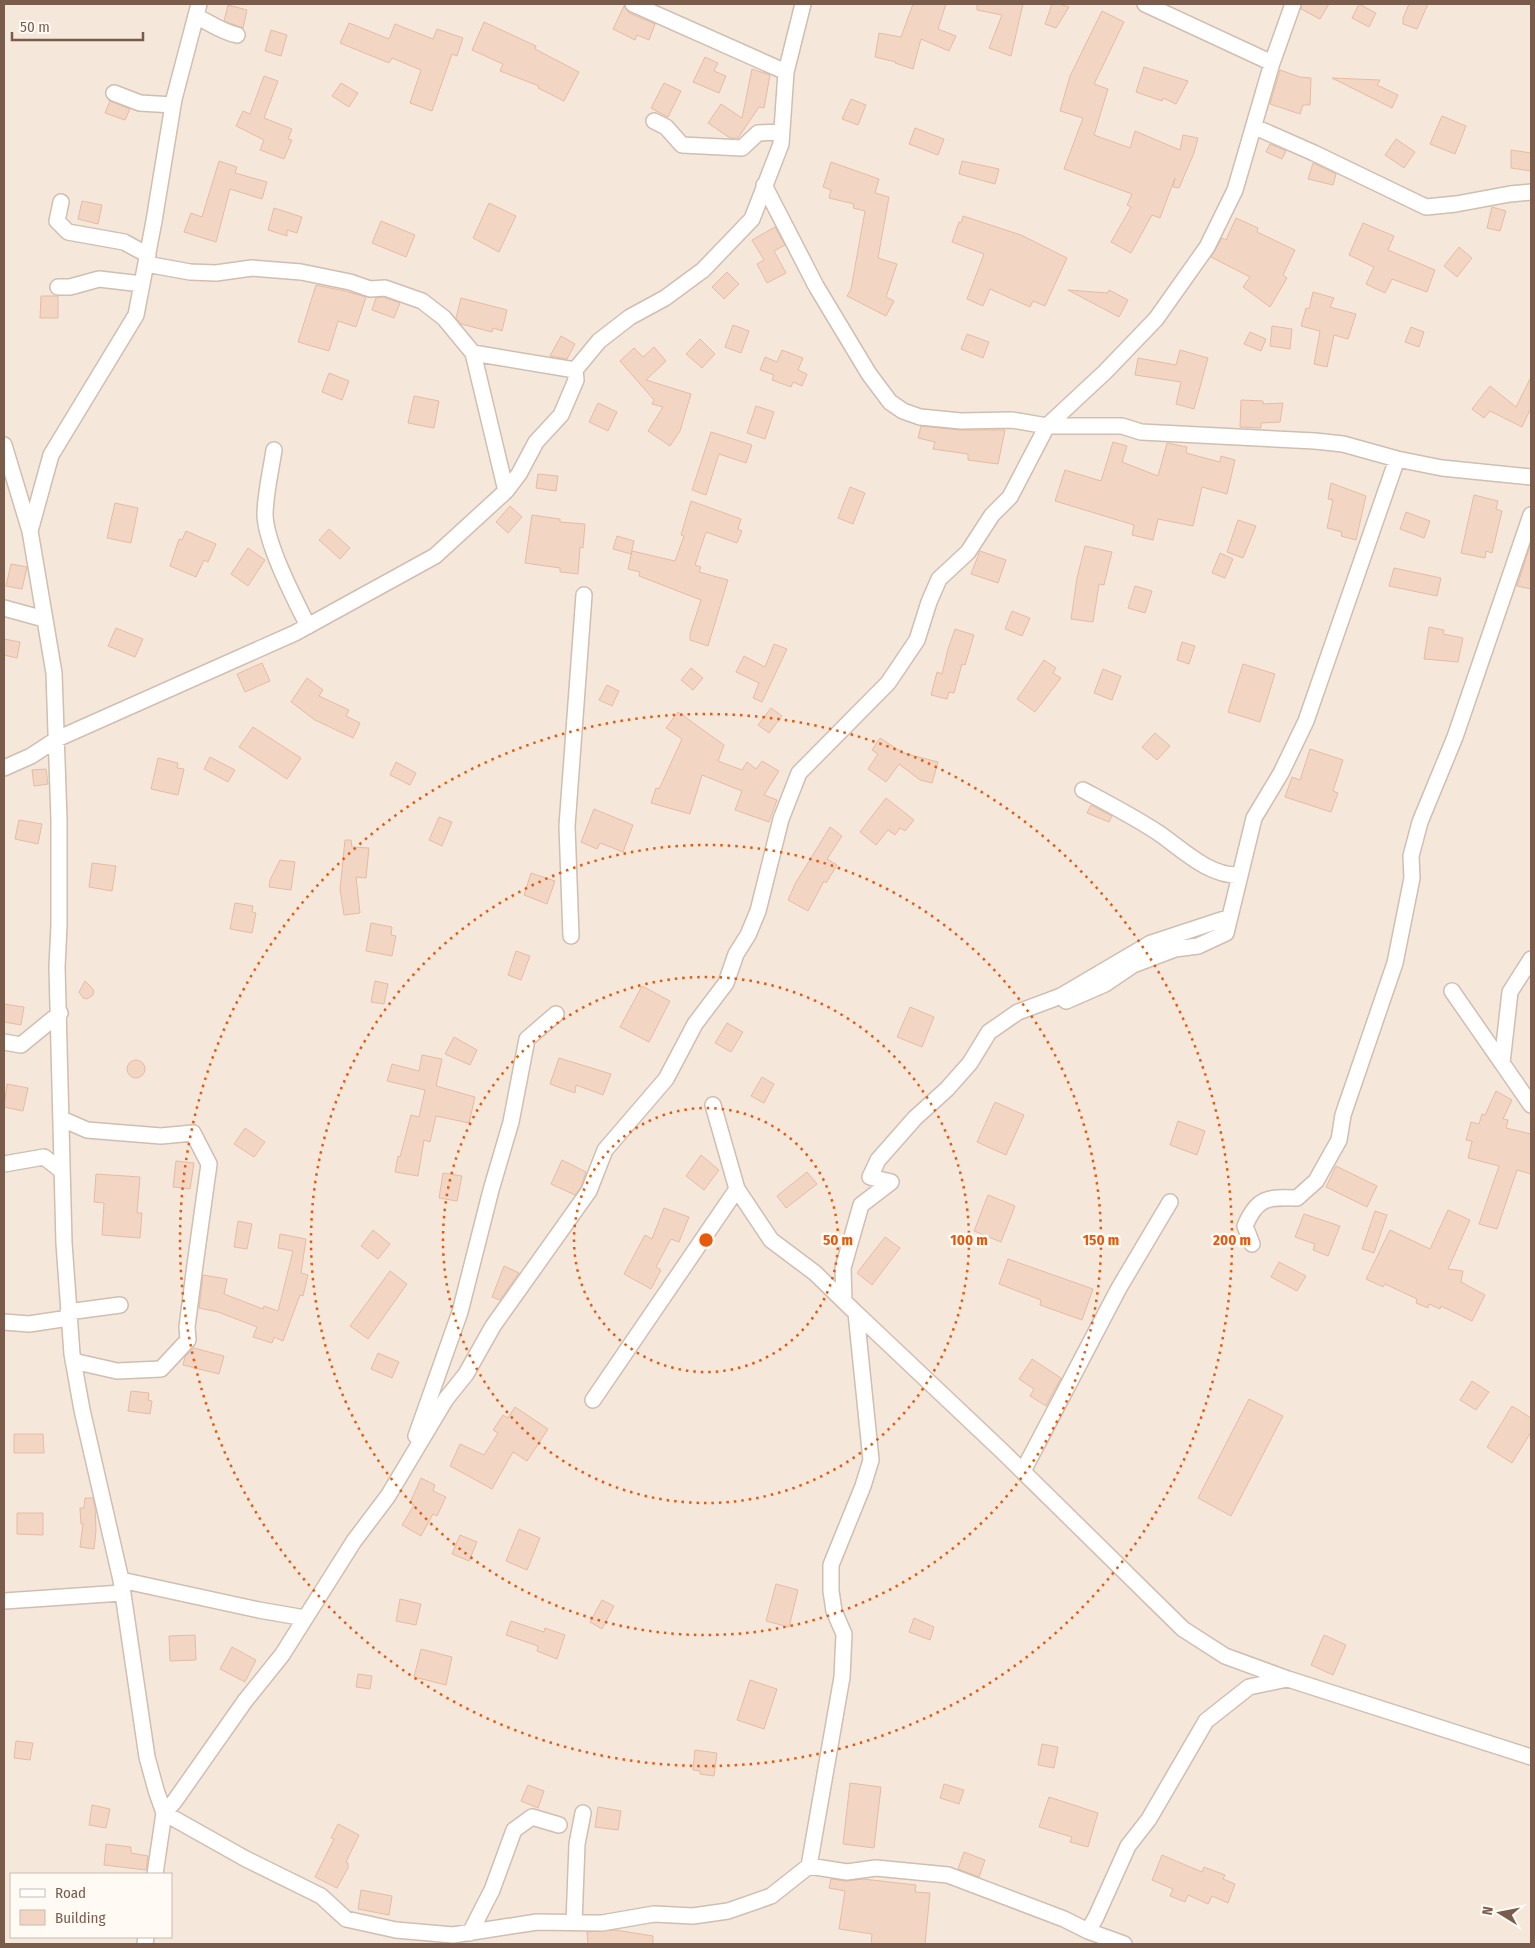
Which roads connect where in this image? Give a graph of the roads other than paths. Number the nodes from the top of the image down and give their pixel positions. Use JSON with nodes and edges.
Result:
{"nodes":[{"id":1,"x":633,"y":4,"type":"edge"},
{"id":2,"x":803,"y":4,"type":"edge"},
{"id":3,"x":1145,"y":4,"type":"edge"},
{"id":4,"x":1293,"y":4,"type":"edge"},
{"id":5,"x":197,"y":10,"type":"edge"},
{"id":6,"x":237,"y":35,"type":"dead end"},
{"id":7,"x":1272,"y":63,"type":"junction"},
{"id":8,"x":786,"y":72,"type":"junction"},
{"id":9,"x":114,"y":94,"type":"dead end"},
{"id":10,"x":173,"y":105,"type":"junction"},
{"id":11,"x":654,"y":121,"type":"dead end"},
{"id":12,"x":1255,"y":127,"type":"junction"},
{"id":13,"x":782,"y":132,"type":"junction"},
{"id":14,"x":764,"y":185,"type":"junction"},
{"id":15,"x":1531,"y":192,"type":"edge"},
{"id":16,"x":61,"y":202,"type":"dead end"},
{"id":17,"x":147,"y":259,"type":"junction"},
{"id":18,"x":142,"y":284,"type":"junction"},
{"id":19,"x":58,"y":287,"type":"dead end"},
{"id":20,"x":473,"y":353,"type":"junction"},
{"id":21,"x":575,"y":370,"type":"junction"},
{"id":22,"x":1047,"y":426,"type":"junction"},
{"id":23,"x":4,"y":445,"type":"edge"},
{"id":24,"x":274,"y":450,"type":"dead end"},
{"id":25,"x":1397,"y":459,"type":"junction"},
{"id":26,"x":1531,"y":477,"type":"edge"},
{"id":27,"x":506,"y":491,"type":"junction"},
{"id":28,"x":19,"y":495,"type":"junction"},
{"id":29,"x":4,"y":496,"type":"edge"},
{"id":30,"x":39,"y":501,"type":"junction"},
{"id":31,"x":1531,"y":515,"type":"edge"},
{"id":32,"x":30,"y":531,"type":"junction"},
{"id":33,"x":584,"y":595,"type":"dead end"},
{"id":34,"x":4,"y":608,"type":"edge"},
{"id":35,"x":44,"y":619,"type":"junction"},
{"id":36,"x":308,"y":626,"type":"junction"},
{"id":37,"x":57,"y":739,"type":"junction"},
{"id":38,"x":4,"y":768,"type":"edge"},
{"id":39,"x":1084,"y":790,"type":"dead end"},
{"id":40,"x":1240,"y":875,"type":"junction"},
{"id":41,"x":571,"y":936,"type":"dead end"},
{"id":42,"x":1531,"y":959,"type":"edge"},
{"id":43,"x":1452,"y":992,"type":"dead end"},
{"id":44,"x":60,"y":1014,"type":"junction"},
{"id":45,"x":556,"y":1014,"type":"dead end"},
{"id":46,"x":4,"y":1042,"type":"edge"},
{"id":47,"x":1502,"y":1063,"type":"junction"},
{"id":48,"x":713,"y":1105,"type":"dead end"},
{"id":49,"x":1531,"y":1105,"type":"edge"},
{"id":50,"x":62,"y":1119,"type":"junction"},
{"id":51,"x":4,"y":1164,"type":"edge"},
{"id":52,"x":62,"y":1171,"type":"junction"},
{"id":53,"x":737,"y":1189,"type":"junction"},
{"id":54,"x":1170,"y":1202,"type":"dead end"},
{"id":55,"x":1252,"y":1244,"type":"dead end"},
{"id":56,"x":844,"y":1301,"type":"junction"},
{"id":57,"x":120,"y":1305,"type":"dead end"},
{"id":58,"x":856,"y":1313,"type":"junction"},
{"id":59,"x":68,"y":1315,"type":"junction"},
{"id":60,"x":4,"y":1322,"type":"edge"},
{"id":61,"x":73,"y":1361,"type":"junction"},
{"id":62,"x":593,"y":1400,"type":"dead end"},
{"id":63,"x":1023,"y":1471,"type":"junction"},
{"id":64,"x":403,"y":1472,"type":"junction"},
{"id":65,"x":121,"y":1586,"type":"junction"},
{"id":66,"x":4,"y":1601,"type":"edge"},
{"id":67,"x":305,"y":1618,"type":"junction"},
{"id":68,"x":1288,"y":1679,"type":"junction"},
{"id":69,"x":1531,"y":1757,"type":"edge"},
{"id":70,"x":164,"y":1812,"type":"junction"},
{"id":71,"x":584,"y":1813,"type":"dead end"},
{"id":72,"x":560,"y":1825,"type":"dead end"},
{"id":73,"x":808,"y":1866,"type":"junction"},
{"id":74,"x":155,"y":1873,"type":"edge"},
{"id":75,"x":574,"y":1923,"type":"junction"},
{"id":76,"x":1088,"y":1931,"type":"junction"},
{"id":77,"x":470,"y":1932,"type":"junction"},
{"id":78,"x":1124,"y":1944,"type":"edge"}],
"edges":[{"from":1,"to":8,"type":"street"},
{"from":2,"to":8,"type":"street"},
{"from":3,"to":7,"type":"street"},
{"from":4,"to":7,"type":"street"},
{"from":5,"to":6,"type":"street"},
{"from":5,"to":10,"type":"street"},
{"from":7,"to":12,"type":"street"},
{"from":8,"to":13,"type":"street"},
{"from":9,"to":10,"type":"street"},
{"from":10,"to":17,"type":"street"},
{"from":11,"to":13,"type":"street"},
{"from":12,"to":15,"type":"street"},
{"from":12,"to":22,"type":"street"},
{"from":13,"to":14,"type":"street"},
{"from":14,"to":21,"type":"street"},
{"from":14,"to":22,"type":"street"},
{"from":16,"to":17,"type":"street"},
{"from":17,"to":18,"type":"street"},
{"from":17,"to":20,"type":"street"},
{"from":18,"to":19,"type":"street"},
{"from":18,"to":30,"type":"street"},
{"from":20,"to":21,"type":"street"},
{"from":20,"to":27,"type":"street"},
{"from":21,"to":27,"type":"street"},
{"from":22,"to":25,"type":"street"},
{"from":22,"to":64,"type":"street"},
{"from":23,"to":28,"type":"street"},
{"from":24,"to":36,"type":"street"},
{"from":25,"to":26,"type":"street"},
{"from":25,"to":40,"type":"street"},
{"from":27,"to":36,"type":"street"},
{"from":28,"to":29,"type":"street"},
{"from":28,"to":30,"type":"street"},
{"from":28,"to":32,"type":"street"},
{"from":30,"to":32,"type":"street"},
{"from":31,"to":55,"type":"street"},
{"from":32,"to":35,"type":"street"},
{"from":33,"to":41,"type":"street"},
{"from":34,"to":35,"type":"street"},
{"from":35,"to":37,"type":"street"},
{"from":36,"to":37,"type":"street"},
{"from":37,"to":38,"type":"street"},
{"from":37,"to":44,"type":"street"},
{"from":39,"to":40,"type":"street"},
{"from":40,"to":56,"type":"street"},
{"from":42,"to":47,"type":"street"},
{"from":43,"to":47,"type":"street"},
{"from":44,"to":46,"type":"street"},
{"from":44,"to":50,"type":"street"},
{"from":45,"to":64,"type":"street"},
{"from":47,"to":49,"type":"street"},
{"from":48,"to":53,"type":"street"},
{"from":50,"to":52,"type":"street"},
{"from":50,"to":61,"type":"street"},
{"from":51,"to":52,"type":"street"},
{"from":52,"to":59,"type":"street"},
{"from":53,"to":56,"type":"street"},
{"from":53,"to":62,"type":"street"},
{"from":54,"to":63,"type":"street"},
{"from":56,"to":58,"type":"street"},
{"from":57,"to":59,"type":"street"},
{"from":58,"to":63,"type":"street"},
{"from":58,"to":73,"type":"street"},
{"from":59,"to":60,"type":"street"},
{"from":59,"to":61,"type":"street"},
{"from":61,"to":65,"type":"street"},
{"from":63,"to":68,"type":"street"},
{"from":64,"to":67,"type":"street"},
{"from":65,"to":66,"type":"street"},
{"from":65,"to":67,"type":"street"},
{"from":65,"to":70,"type":"street"},
{"from":67,"to":70,"type":"street"},
{"from":68,"to":69,"type":"street"},
{"from":68,"to":76,"type":"street"},
{"from":70,"to":74,"type":"street"},
{"from":70,"to":77,"type":"street"},
{"from":71,"to":75,"type":"street"},
{"from":72,"to":77,"type":"street"},
{"from":73,"to":75,"type":"street"},
{"from":73,"to":76,"type":"street"},
{"from":75,"to":77,"type":"street"},
{"from":76,"to":78,"type":"street"}]}
